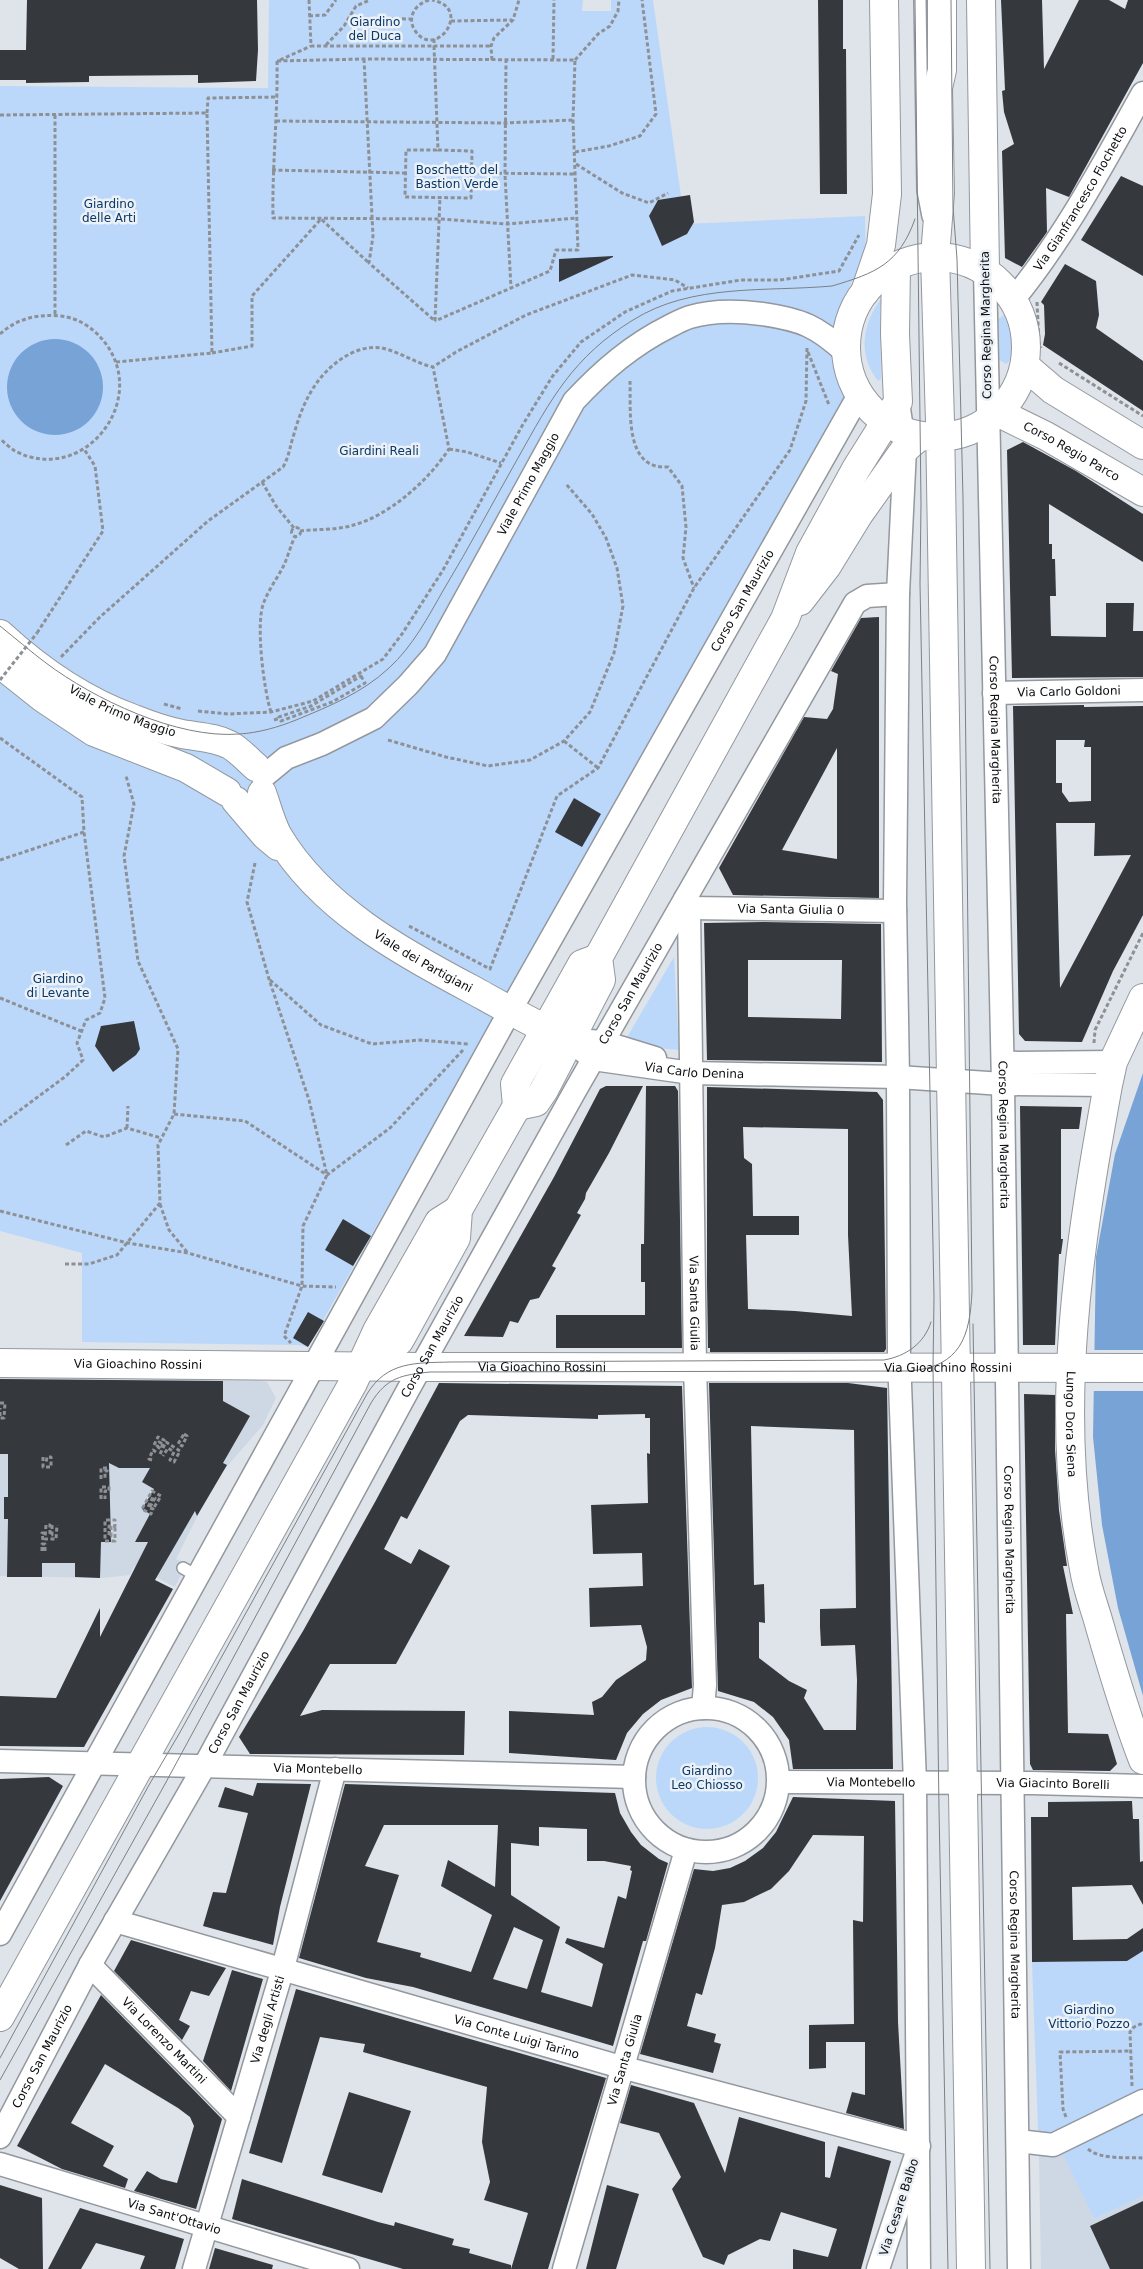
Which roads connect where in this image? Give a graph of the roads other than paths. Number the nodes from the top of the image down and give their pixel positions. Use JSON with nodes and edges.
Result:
{"nodes":[{"id":1,"x":884,"y":0,"type":"edge"},
{"id":2,"x":920,"y":0,"type":"edge"},
{"id":3,"x":932,"y":0,"type":"edge"},
{"id":4,"x":942,"y":0,"type":"edge"},
{"id":5,"x":949,"y":0,"type":"edge"},
{"id":6,"x":982,"y":0,"type":"edge"},
{"id":7,"x":938,"y":88,"type":"junction"},
{"id":8,"x":1143,"y":94,"type":"edge"},
{"id":9,"x":935,"y":256,"type":"junction"},
{"id":10,"x":896,"y":266,"type":"junction"},
{"id":11,"x":985,"y":271,"type":"junction"},
{"id":12,"x":865,"y":292,"type":"junction"},
{"id":13,"x":1025,"y":300,"type":"junction"},
{"id":14,"x":846,"y":353,"type":"junction"},
{"id":15,"x":1033,"y":359,"type":"junction"},
{"id":16,"x":860,"y":395,"type":"junction"},
{"id":17,"x":994,"y":417,"type":"junction"},
{"id":18,"x":908,"y":430,"type":"junction"},
{"id":19,"x":1143,"y":445,"type":"edge"},
{"id":20,"x":1143,"y":492,"type":"edge"},
{"id":21,"x":898,"y":594,"type":"junction"},
{"id":22,"x":12,"y":635,"type":"edge"},
{"id":23,"x":0,"y":664,"type":"edge"},
{"id":24,"x":1143,"y":690,"type":"edge"},
{"id":25,"x":994,"y":694,"type":"junction"},
{"id":26,"x":260,"y":779,"type":"junction"},
{"id":27,"x":231,"y":797,"type":"junction"},
{"id":28,"x":294,"y":857,"type":"junction"},
{"id":29,"x":687,"y":903,"type":"junction"},
{"id":30,"x":895,"y":911,"type":"junction"},
{"id":31,"x":598,"y":958,"type":"junction"},
{"id":32,"x":1143,"y":998,"type":"edge"},
{"id":33,"x":510,"y":1011,"type":"junction"},
{"id":34,"x":545,"y":1029,"type":"junction"},
{"id":35,"x":570,"y":1040,"type":"junction"},
{"id":36,"x":598,"y":1051,"type":"junction"},
{"id":37,"x":1105,"y":1065,"type":"junction"},
{"id":38,"x":690,"y":1068,"type":"junction"},
{"id":39,"x":1003,"y":1074,"type":"junction"},
{"id":40,"x":898,"y":1077,"type":"junction"},
{"id":41,"x":951,"y":1080,"type":"junction"},
{"id":42,"x":517,"y":1106,"type":"junction"},
{"id":43,"x":305,"y":1358,"type":"junction"},
{"id":44,"x":0,"y":1363,"type":"edge"},
{"id":45,"x":363,"y":1366,"type":"junction"},
{"id":46,"x":695,"y":1366,"type":"junction"},
{"id":47,"x":420,"y":1367,"type":"junction"},
{"id":48,"x":899,"y":1367,"type":"junction"},
{"id":49,"x":956,"y":1367,"type":"junction"},
{"id":50,"x":1006,"y":1367,"type":"junction"},
{"id":51,"x":1078,"y":1367,"type":"junction"},
{"id":52,"x":1143,"y":1368,"type":"edge"},
{"id":53,"x":703,"y":1708,"type":"junction"},
{"id":54,"x":1143,"y":1760,"type":"edge"},
{"id":55,"x":0,"y":1761,"type":"edge"},
{"id":56,"x":94,"y":1764,"type":"junction"},
{"id":57,"x":141,"y":1764,"type":"junction"},
{"id":58,"x":205,"y":1765,"type":"junction"},
{"id":59,"x":335,"y":1769,"type":"junction"},
{"id":60,"x":634,"y":1777,"type":"junction"},
{"id":61,"x":779,"y":1782,"type":"junction"},
{"id":62,"x":964,"y":1782,"type":"junction"},
{"id":63,"x":1012,"y":1782,"type":"junction"},
{"id":64,"x":915,"y":1783,"type":"junction"},
{"id":65,"x":1143,"y":1786,"type":"edge"},
{"id":66,"x":686,"y":1850,"type":"junction"},
{"id":67,"x":116,"y":1920,"type":"junction"},
{"id":68,"x":0,"y":1934,"type":"edge"},
{"id":69,"x":90,"y":1965,"type":"junction"},
{"id":70,"x":282,"y":1968,"type":"junction"},
{"id":71,"x":0,"y":2018,"type":"edge"},
{"id":72,"x":621,"y":2067,"type":"junction"},
{"id":73,"x":1138,"y":2104,"type":"edge"},
{"id":74,"x":239,"y":2117,"type":"junction"},
{"id":75,"x":0,"y":2137,"type":"edge"},
{"id":76,"x":1018,"y":2141,"type":"junction"},
{"id":77,"x":919,"y":2146,"type":"junction"},
{"id":78,"x":0,"y":2164,"type":"edge"},
{"id":79,"x":207,"y":2226,"type":"junction"},
{"id":80,"x":194,"y":2269,"type":"edge"},
{"id":81,"x":348,"y":2269,"type":"edge"},
{"id":82,"x":564,"y":2269,"type":"edge"},
{"id":83,"x":878,"y":2269,"type":"edge"},
{"id":84,"x":919,"y":2269,"type":"edge"},
{"id":85,"x":971,"y":2269,"type":"edge"},
{"id":86,"x":1019,"y":2269,"type":"edge"}],
"edges":[{"from":1,"to":12,"type":"main road"},
{"from":2,"to":9,"type":"lane"},
{"from":3,"to":7,"type":"main road"},
{"from":4,"to":7,"type":"main road"},
{"from":5,"to":9,"type":"lane"},
{"from":6,"to":11,"type":"main road","name":"Corso Regina Margherita"},
{"from":7,"to":9,"type":"main road"},
{"from":8,"to":13,"type":"street","name":"Via Gianfrancesco Fiochetto"},
{"from":9,"to":10,"type":"main road"},
{"from":9,"to":11,"type":"main road"},
{"from":9,"to":18,"type":"main road"},
{"from":10,"to":12,"type":"main road"},
{"from":10,"to":18,"type":"main road"},
{"from":11,"to":13,"type":"main road"},
{"from":11,"to":17,"type":"street","name":"Corso Regina Margherita"},
{"from":12,"to":14,"type":"main road"},
{"from":13,"to":15,"type":"main road"},
{"from":14,"to":16,"type":"main road"},
{"from":14,"to":26,"type":"street","name":"Viale Primo Maggio"},
{"from":15,"to":17,"type":"main road"},
{"from":15,"to":19,"type":"main road"},
{"from":16,"to":18,"type":"main road"},
{"from":16,"to":33,"type":"street","name":"Corso San Maurizio"},
{"from":17,"to":18,"type":"main road"},
{"from":17,"to":20,"type":"main road","name":"Corso Regio Parco"},
{"from":17,"to":25,"type":"street","name":"Corso Regina Margherita"},
{"from":18,"to":21,"type":"street"},
{"from":18,"to":31,"type":"main road"},
{"from":18,"to":41,"type":"main road"},
{"from":21,"to":29,"type":"street","name":"Corso San Maurizio"},
{"from":21,"to":30,"type":"street"},
{"from":22,"to":26,"type":"main road","name":"Viale Primo Maggio"},
{"from":23,"to":27,"type":"main road"},
{"from":24,"to":25,"type":"street","name":"Via Carlo Goldoni"},
{"from":25,"to":39,"type":"street","name":"Corso Regina Margherita"},
{"from":26,"to":27,"type":"main road"},
{"from":26,"to":27,"type":"main road"},
{"from":26,"to":28,"type":"main road","name":"Viale dei Partigiani"},
{"from":27,"to":28,"type":"main road","name":"Viale dei Partigiani"},
{"from":28,"to":33,"type":"main road","name":"Viale dei Partigiani"},
{"from":29,"to":30,"type":"street","name":"Via Santa Giulia 0"},
{"from":29,"to":36,"type":"street","name":"Corso San Maurizio"},
{"from":29,"to":38,"type":"street","name":"Via Santa Giulia"},
{"from":30,"to":40,"type":"street"},
{"from":31,"to":34,"type":"main road"},
{"from":31,"to":35,"type":"main road"},
{"from":32,"to":37,"type":"main road","name":"Lungo Dora Siena"},
{"from":33,"to":34,"type":"main road","name":"Viale dei Partigiani"},
{"from":33,"to":43,"type":"street","name":"Corso San Maurizio"},
{"from":34,"to":35,"type":"main road","name":"Viale dei Partigiani"},
{"from":34,"to":42,"type":"main road"},
{"from":35,"to":36,"type":"street","name":"Via Carlo Denina"},
{"from":35,"to":42,"type":"main road"},
{"from":36,"to":38,"type":"street","name":"Via Carlo Denina"},
{"from":36,"to":47,"type":"street","name":"Corso San Maurizio"},
{"from":37,"to":39,"type":"street","name":"Via Carlo Denina"},
{"from":37,"to":51,"type":"main road","name":"Lungo Dora Siena"},
{"from":38,"to":40,"type":"street","name":"Via Carlo Denina"},
{"from":38,"to":46,"type":"street","name":"Via Santa Giulia"},
{"from":39,"to":41,"type":"street","name":"Via Carlo Denina"},
{"from":39,"to":50,"type":"street","name":"Corso Regina Margherita"},
{"from":40,"to":41,"type":"street","name":"Via Carlo Denina"},
{"from":40,"to":48,"type":"street"},
{"from":41,"to":49,"type":"main road"},
{"from":42,"to":45,"type":"main road"},
{"from":43,"to":44,"type":"main road","name":"Via Gioachino Rossini"},
{"from":43,"to":45,"type":"main road","name":"Via Gioachino Rossini"},
{"from":43,"to":56,"type":"street","name":"Corso San Maurizio"},
{"from":45,"to":47,"type":"main road","name":"Via Gioachino Rossini"},
{"from":45,"to":57,"type":"main road"},
{"from":46,"to":47,"type":"main road","name":"Via Gioachino Rossini"},
{"from":46,"to":48,"type":"main road","name":"Via Gioachino Rossini"},
{"from":46,"to":53,"type":"street","name":"Via Santa Giulia"},
{"from":47,"to":58,"type":"street","name":"Corso San Maurizio"},
{"from":48,"to":49,"type":"main road","name":"Via Gioachino Rossini"},
{"from":48,"to":64,"type":"street"},
{"from":49,"to":50,"type":"main road","name":"Via Gioachino Rossini"},
{"from":49,"to":62,"type":"main road"},
{"from":50,"to":51,"type":"main road","name":"Via Gioachino Rossini"},
{"from":50,"to":63,"type":"street","name":"Corso Regina Margherita"},
{"from":51,"to":52,"type":"main road","name":"Via Gioachino Rossini"},
{"from":51,"to":54,"type":"main road","name":"Lungo Dora Siena"},
{"from":53,"to":60,"type":"street"},
{"from":53,"to":61,"type":"street"},
{"from":55,"to":56,"type":"street","name":"Via Montebello"},
{"from":56,"to":57,"type":"street","name":"Via Montebello"},
{"from":56,"to":68,"type":"street","name":"Corso San Maurizio"},
{"from":57,"to":58,"type":"street","name":"Via Montebello"},
{"from":57,"to":71,"type":"main road"},
{"from":58,"to":59,"type":"street","name":"Via Montebello"},
{"from":58,"to":67,"type":"street","name":"Corso San Maurizio"},
{"from":59,"to":60,"type":"street","name":"Via Montebello"},
{"from":59,"to":70,"type":"street","name":"Via degli Artisti"},
{"from":60,"to":66,"type":"street"},
{"from":61,"to":64,"type":"street","name":"Via Montebello"},
{"from":61,"to":66,"type":"street"},
{"from":62,"to":63,"type":"street","name":"Via Giacinto Borelli"},
{"from":62,"to":64,"type":"street","name":"Via Montebello"},
{"from":62,"to":85,"type":"main road"},
{"from":63,"to":65,"type":"street","name":"Via Giacinto Borelli"},
{"from":63,"to":76,"type":"street","name":"Corso Regina Margherita"},
{"from":64,"to":77,"type":"street"},
{"from":66,"to":72,"type":"street","name":"Via Santa Giulia"},
{"from":67,"to":69,"type":"street","name":"Corso San Maurizio"},
{"from":67,"to":70,"type":"street","name":"Via Conte Luigi Tarino"},
{"from":69,"to":74,"type":"street","name":"Via Lorenzo Martini"},
{"from":69,"to":75,"type":"street","name":"Corso San Maurizio"},
{"from":70,"to":72,"type":"street","name":"Via Conte Luigi Tarino"},
{"from":70,"to":74,"type":"street","name":"Via degli Artisti"},
{"from":72,"to":77,"type":"street","name":"Via Conte Luigi Tarino"},
{"from":72,"to":82,"type":"street","name":"Via Santa Giulia"},
{"from":73,"to":76,"type":"street"},
{"from":74,"to":79,"type":"street","name":"Via degli Artisti"},
{"from":76,"to":86,"type":"street","name":"Corso Regina Margherita"},
{"from":77,"to":83,"type":"street","name":"Via Cesare Balbo"},
{"from":77,"to":84,"type":"street"},
{"from":78,"to":79,"type":"street","name":"Via Sant'Ottavio"},
{"from":79,"to":80,"type":"street","name":"Via degli Artisti"},
{"from":79,"to":81,"type":"street","name":"Via Sant'Ottavio"}]}
